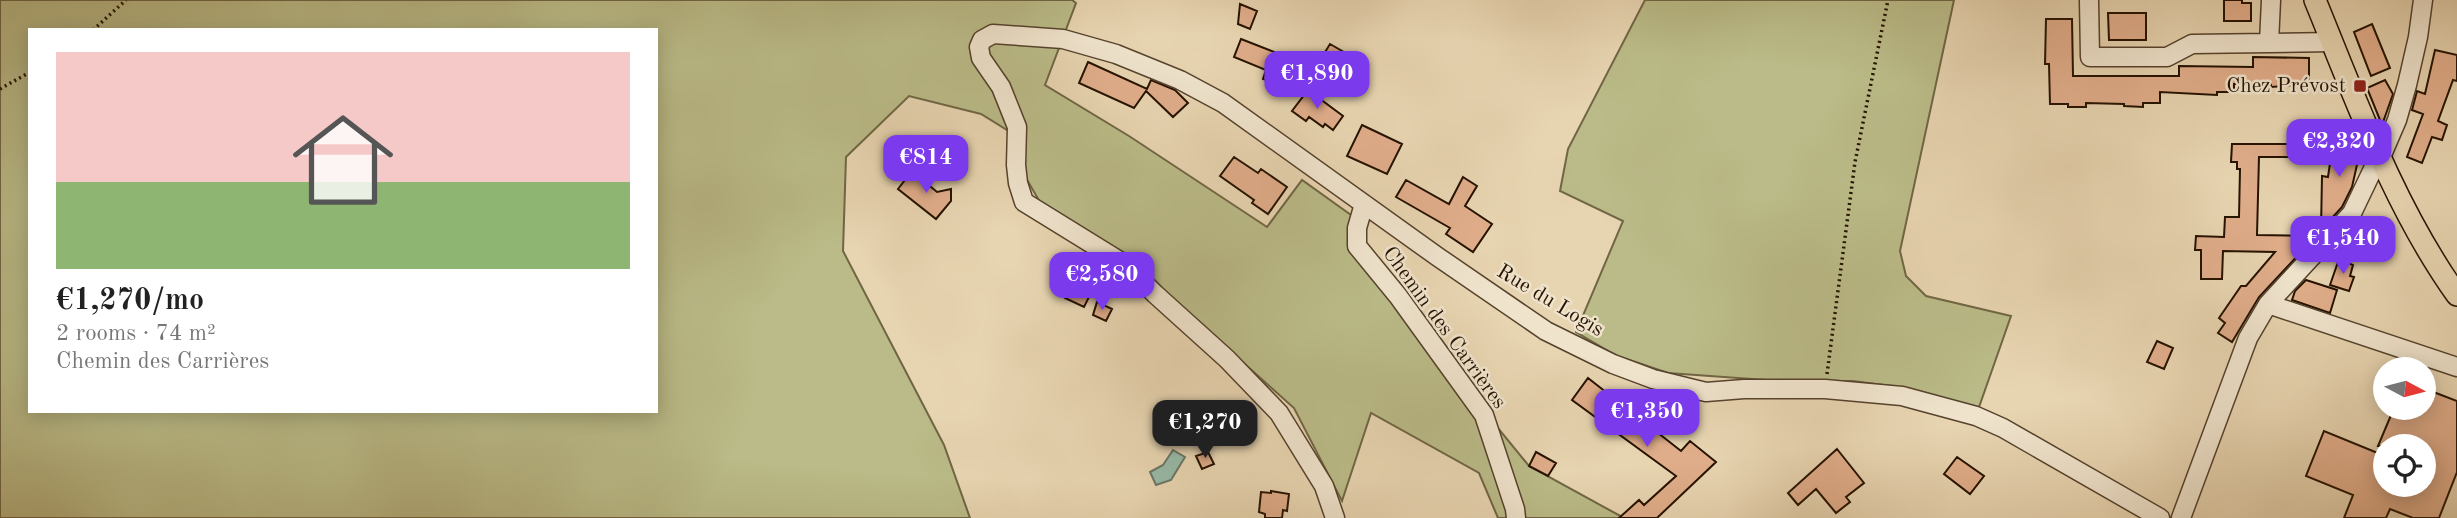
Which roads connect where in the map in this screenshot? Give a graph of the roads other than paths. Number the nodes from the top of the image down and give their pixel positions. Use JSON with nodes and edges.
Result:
{"nodes":[{"id":1,"x":2089,"y":0,"type":"edge"},
{"id":2,"x":2271,"y":0,"type":"edge"},
{"id":3,"x":2315,"y":0,"type":"edge"},
{"id":4,"x":2423,"y":0,"type":"edge"},
{"id":5,"x":2333,"y":42,"type":"junction"},
{"id":6,"x":2269,"y":43,"type":"junction"},
{"id":7,"x":2381,"y":157,"type":"junction"},
{"id":8,"x":1364,"y":204,"type":"junction"},
{"id":9,"x":2457,"y":295,"type":"edge"},
{"id":10,"x":2268,"y":304,"type":"junction"},
{"id":11,"x":2457,"y":367,"type":"edge"},
{"id":12,"x":1335,"y":518,"type":"edge"},
{"id":13,"x":1516,"y":518,"type":"edge"},
{"id":14,"x":2160,"y":518,"type":"edge"},
{"id":15,"x":2181,"y":518,"type":"edge"}],
"edges":[{"from":1,"to":6,"type":"street"},
{"from":2,"to":6,"type":"street"},
{"from":3,"to":5,"type":"main road"},
{"from":4,"to":7,"type":"street"},
{"from":5,"to":6,"type":"street"},
{"from":5,"to":7,"type":"main road"},
{"from":7,"to":9,"type":"main road"},
{"from":7,"to":10,"type":"street"},
{"from":8,"to":12,"type":"street","name":"Rue du Logis"},
{"from":8,"to":13,"type":"street","name":"Chemin des Carrières"},
{"from":8,"to":14,"type":"street","name":"Rue du Logis"},
{"from":10,"to":11,"type":"street"},
{"from":10,"to":15,"type":"street"}]}
